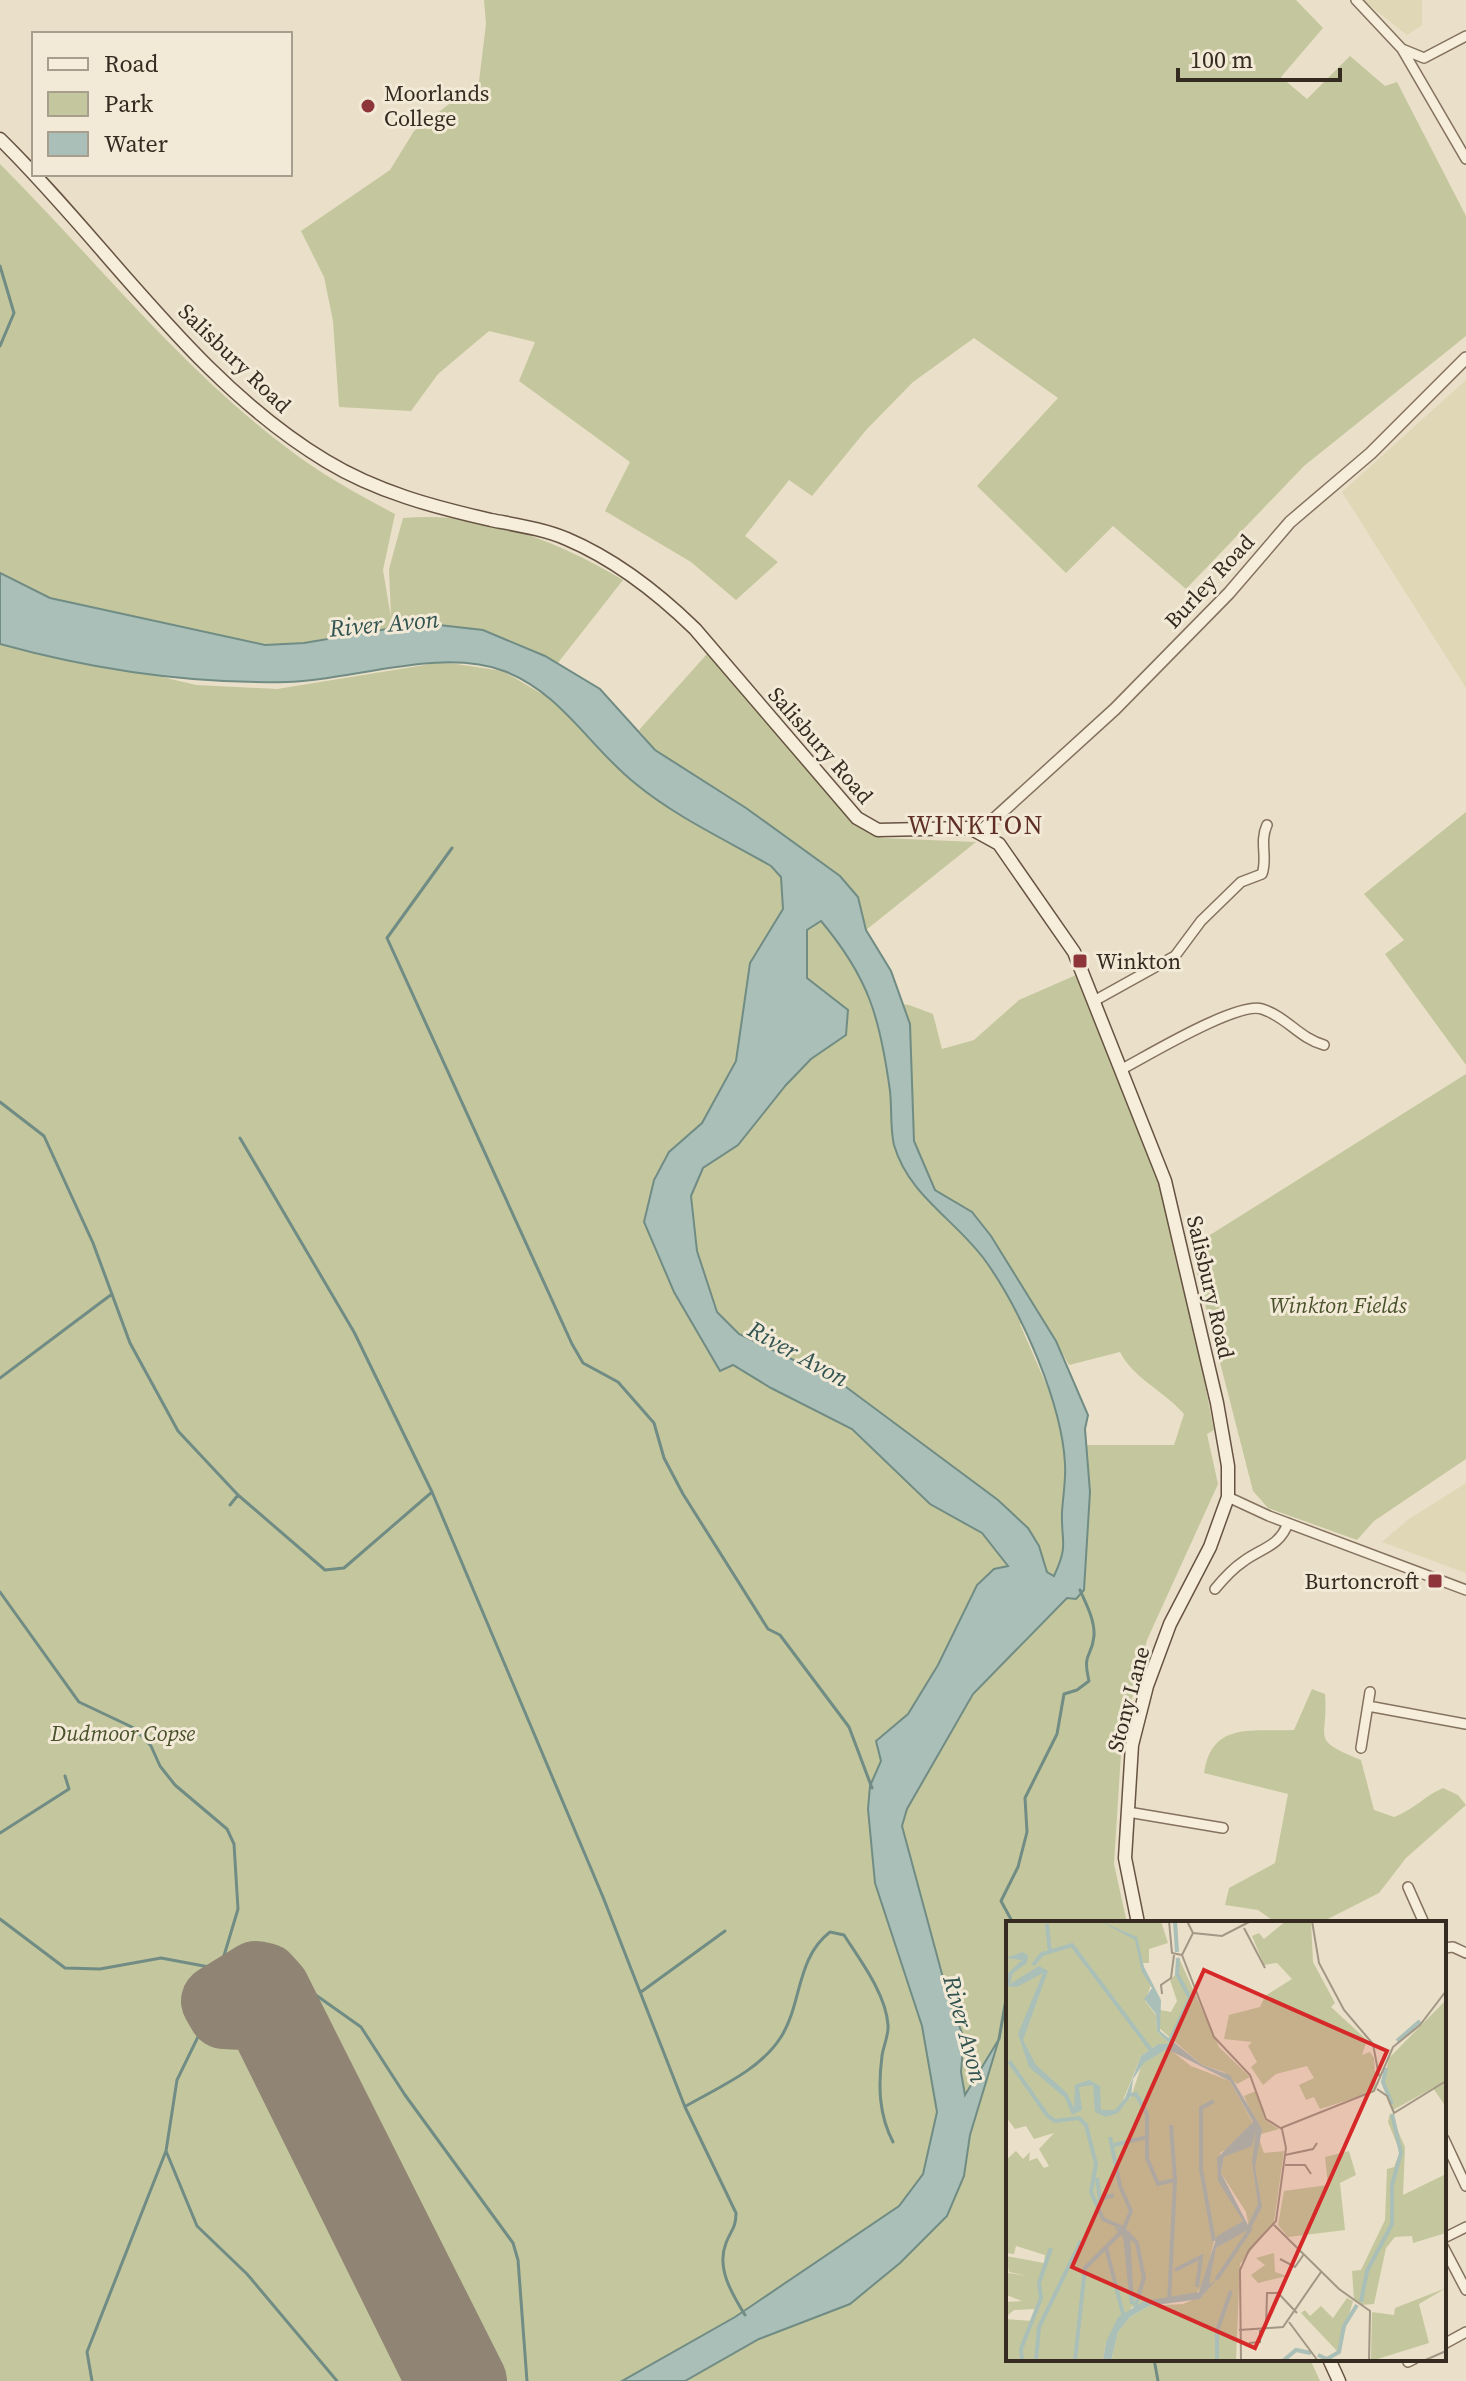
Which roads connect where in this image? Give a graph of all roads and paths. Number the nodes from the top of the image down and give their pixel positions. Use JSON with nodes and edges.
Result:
{"nodes":[{"id":1,"x":1356,"y":0,"type":"edge"},
{"id":2,"x":1466,"y":36,"type":"edge"},
{"id":3,"x":1402,"y":49,"type":"junction"},
{"id":4,"x":0,"y":139,"type":"edge"},
{"id":5,"x":1466,"y":159,"type":"edge"},
{"id":6,"x":32,"y":174,"type":"edge"},
{"id":7,"x":34,"y":176,"type":"edge"},
{"id":8,"x":1466,"y":358,"type":"edge"},
{"id":9,"x":1267,"y":825,"type":"dead end"},
{"id":10,"x":981,"y":831,"type":"junction"},
{"id":11,"x":1094,"y":1001,"type":"junction"},
{"id":12,"x":1324,"y":1045,"type":"dead end"},
{"id":13,"x":1122,"y":1069,"type":"junction"},
{"id":14,"x":1228,"y":1497,"type":"junction"},
{"id":15,"x":1288,"y":1523,"type":"junction"},
{"id":16,"x":1215,"y":1589,"type":"dead end"},
{"id":17,"x":1466,"y":1590,"type":"edge"},
{"id":18,"x":1370,"y":1692,"type":"dead end"},
{"id":19,"x":1368,"y":1706,"type":"junction"},
{"id":20,"x":1466,"y":1724,"type":"edge"},
{"id":21,"x":1361,"y":1748,"type":"dead end"},
{"id":22,"x":1128,"y":1812,"type":"junction"},
{"id":23,"x":1223,"y":1828,"type":"dead end"},
{"id":24,"x":1408,"y":1887,"type":"dead end"},
{"id":25,"x":1138,"y":1921,"type":"edge"},
{"id":26,"x":1423,"y":1921,"type":"edge"},
{"id":27,"x":1446,"y":1948,"type":"edge"},
{"id":28,"x":1466,"y":1953,"type":"edge"},
{"id":29,"x":1448,"y":2160,"type":"edge"},
{"id":30,"x":1466,"y":2186,"type":"edge"},
{"id":31,"x":1466,"y":2227,"type":"edge"},
{"id":32,"x":1446,"y":2237,"type":"edge"},
{"id":33,"x":1446,"y":2252,"type":"edge"},
{"id":34,"x":1466,"y":2290,"type":"edge"},
{"id":35,"x":1466,"y":2332,"type":"edge"},
{"id":36,"x":1446,"y":2343,"type":"edge"},
{"id":37,"x":1330,"y":2361,"type":"edge"},
{"id":38,"x":1339,"y":2381,"type":"edge"}],
"edges":[{"from":1,"to":3,"type":"street"},
{"from":2,"to":3,"type":"street"},
{"from":3,"to":5,"type":"street"},
{"from":4,"to":6,"type":"main road","name":"Salisbury Road"},
{"from":7,"to":10,"type":"main road","name":"Salisbury Road"},
{"from":8,"to":10,"type":"street","name":"Burley Road"},
{"from":9,"to":11,"type":"street"},
{"from":10,"to":11,"type":"main road","name":"Salisbury Road"},
{"from":11,"to":13,"type":"main road","name":"Salisbury Road"},
{"from":12,"to":13,"type":"street"},
{"from":13,"to":14,"type":"main road","name":"Salisbury Road"},
{"from":14,"to":15,"type":"street"},
{"from":14,"to":22,"type":"main road","name":"Stony Lane"},
{"from":15,"to":16,"type":"street"},
{"from":15,"to":17,"type":"street"},
{"from":18,"to":19,"type":"street"},
{"from":19,"to":20,"type":"street"},
{"from":19,"to":21,"type":"street"},
{"from":22,"to":23,"type":"street"},
{"from":22,"to":25,"type":"main road","name":"Stony Lane"},
{"from":24,"to":26,"type":"street"},
{"from":27,"to":28,"type":"street"},
{"from":29,"to":30,"type":"street"},
{"from":31,"to":32,"type":"street"},
{"from":33,"to":34,"type":"street"},
{"from":35,"to":36,"type":"street"},
{"from":37,"to":38,"type":"main road"}]}
